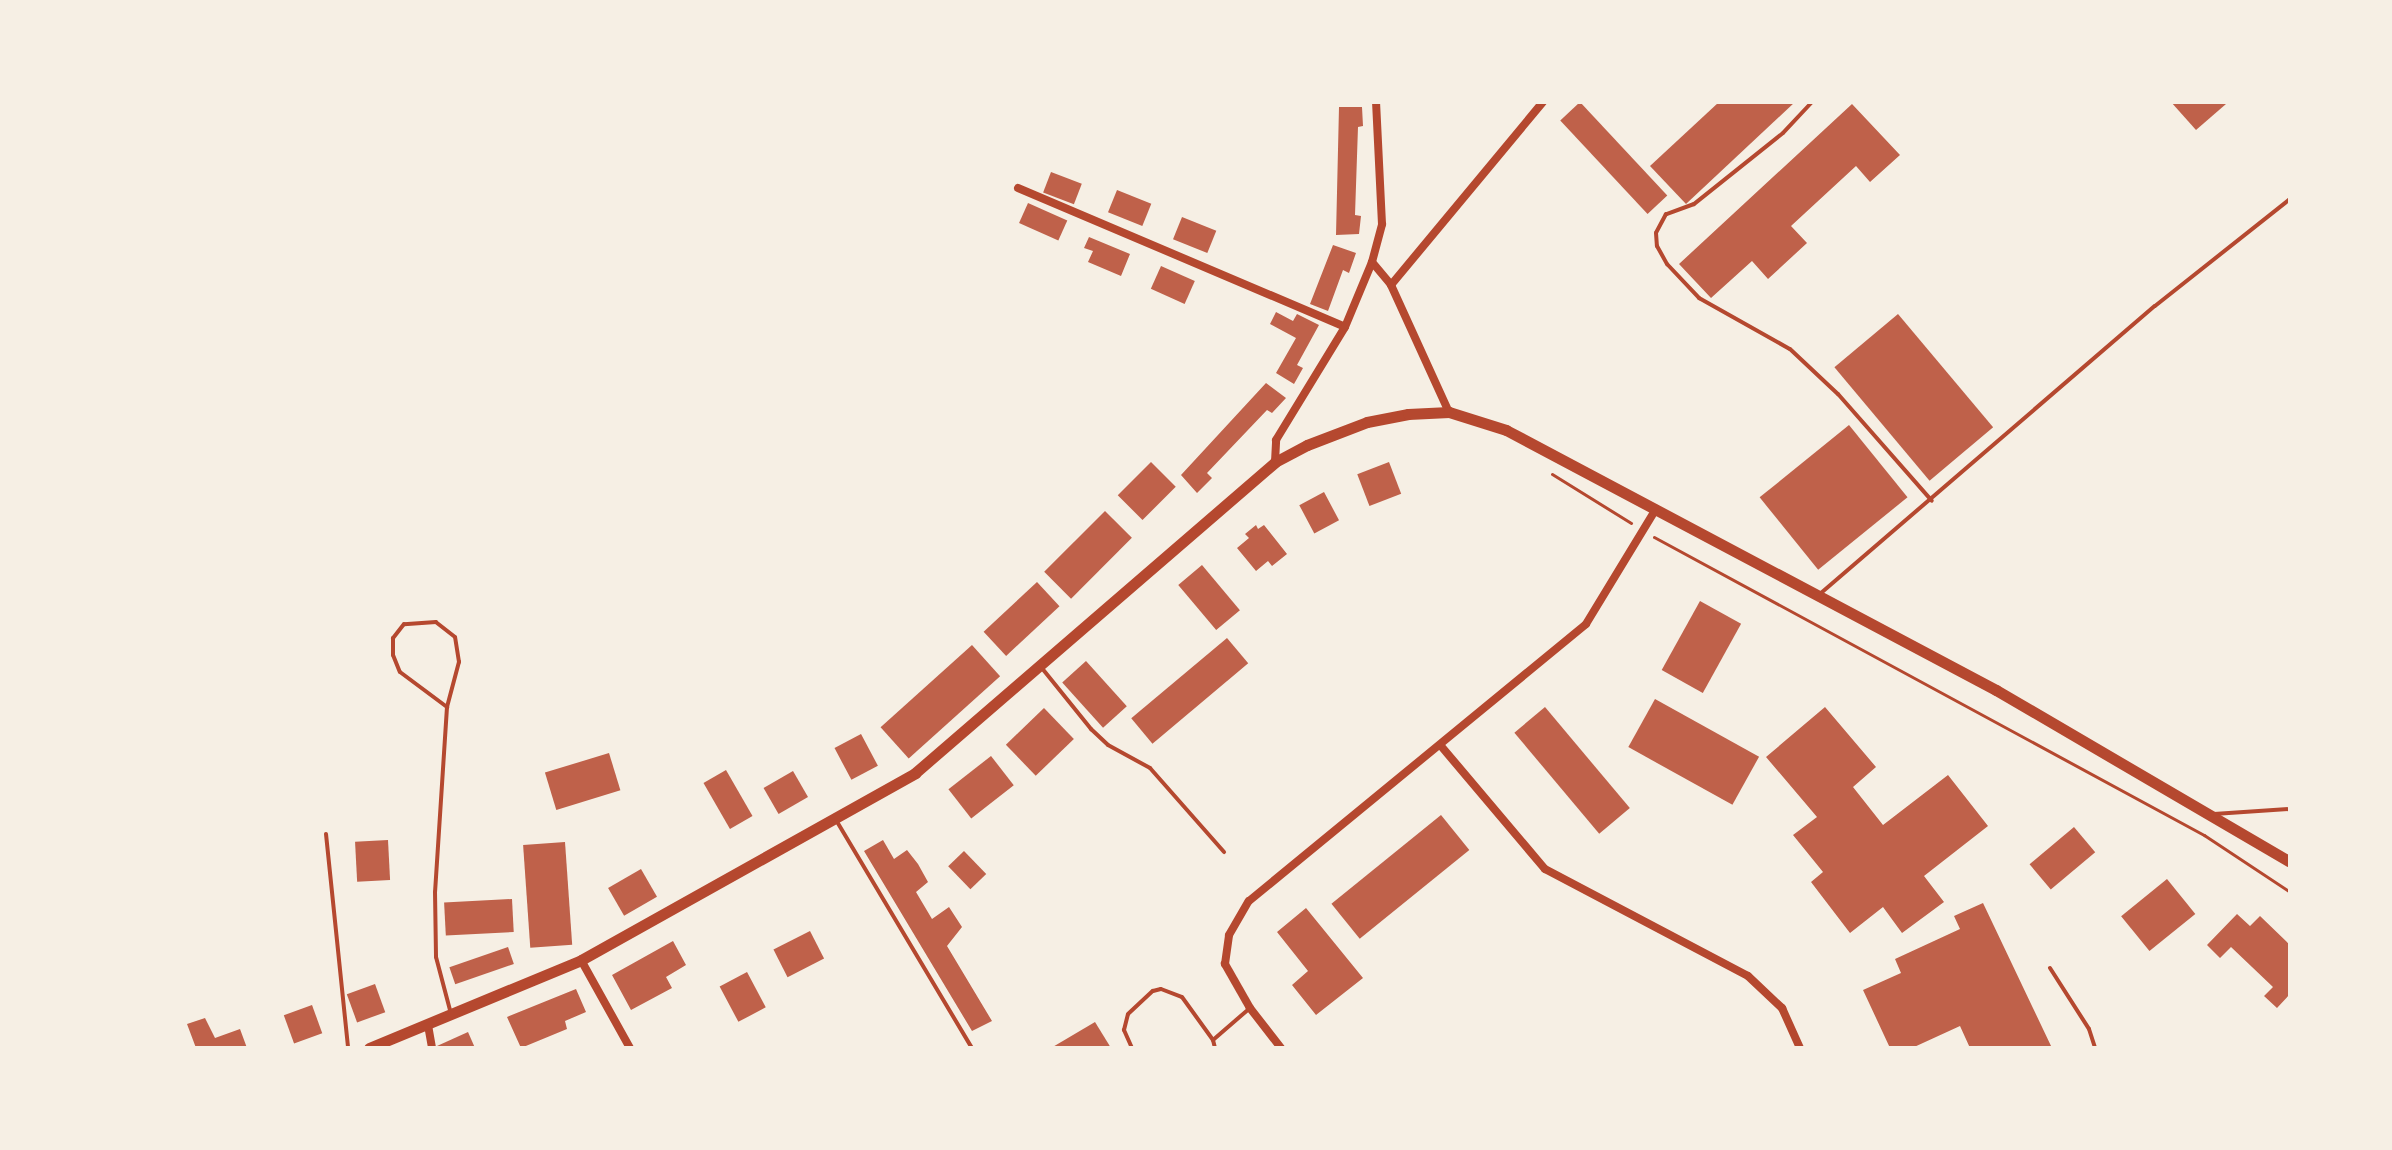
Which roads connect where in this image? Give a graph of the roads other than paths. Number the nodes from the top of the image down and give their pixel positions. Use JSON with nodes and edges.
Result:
{"nodes":[{"id":1,"x":1376,"y":102,"type":"edge"},
{"id":2,"x":1543,"y":102,"type":"edge"},
{"id":3,"x":1812,"y":102,"type":"edge"},
{"id":4,"x":1018,"y":188,"type":"dead end"},
{"id":5,"x":2290,"y":199,"type":"edge"},
{"id":6,"x":1372,"y":262,"type":"junction"},
{"id":7,"x":1391,"y":285,"type":"junction"},
{"id":8,"x":1345,"y":327,"type":"junction"},
{"id":9,"x":1449,"y":412,"type":"junction"},
{"id":10,"x":1275,"y":462,"type":"junction"},
{"id":11,"x":1932,"y":501,"type":"junction"},
{"id":12,"x":1656,"y":509,"type":"junction"},
{"id":13,"x":1819,"y":595,"type":"junction"},
{"id":14,"x":1039,"y":665,"type":"junction"},
{"id":15,"x":447,"y":707,"type":"junction"},
{"id":16,"x":1441,"y":746,"type":"junction"},
{"id":17,"x":2290,"y":809,"type":"edge"},
{"id":18,"x":2208,"y":814,"type":"junction"},
{"id":19,"x":834,"y":818,"type":"junction"},
{"id":20,"x":326,"y":834,"type":"dead end"},
{"id":21,"x":1224,"y":852,"type":"dead end"},
{"id":22,"x":2290,"y":862,"type":"edge"},
{"id":23,"x":581,"y":960,"type":"junction"},
{"id":24,"x":2050,"y":968,"type":"dead end"},
{"id":25,"x":1250,"y":1008,"type":"junction"},
{"id":26,"x":451,"y":1017,"type":"junction"},
{"id":27,"x":428,"y":1025,"type":"junction"},
{"id":28,"x":1213,"y":1040,"type":"junction"},
{"id":29,"x":348,"y":1048,"type":"edge"},
{"id":30,"x":369,"y":1048,"type":"edge"},
{"id":31,"x":432,"y":1048,"type":"edge"},
{"id":32,"x":630,"y":1048,"type":"edge"},
{"id":33,"x":972,"y":1048,"type":"edge"},
{"id":34,"x":1132,"y":1048,"type":"edge"},
{"id":35,"x":1215,"y":1048,"type":"edge"},
{"id":36,"x":1281,"y":1048,"type":"edge"},
{"id":37,"x":1800,"y":1048,"type":"edge"},
{"id":38,"x":2095,"y":1048,"type":"edge"}],
"edges":[{"from":1,"to":6,"type":"street"},
{"from":2,"to":7,"type":"street"},
{"from":3,"to":11,"type":"lane"},
{"from":4,"to":8,"type":"street"},
{"from":5,"to":11,"type":"lane"},
{"from":6,"to":7,"type":"street"},
{"from":6,"to":8,"type":"street"},
{"from":7,"to":9,"type":"street"},
{"from":8,"to":10,"type":"street"},
{"from":9,"to":10,"type":"street"},
{"from":9,"to":12,"type":"street"},
{"from":10,"to":14,"type":"street"},
{"from":11,"to":13,"type":"lane"},
{"from":12,"to":13,"type":"street"},
{"from":12,"to":16,"type":"street"},
{"from":13,"to":18,"type":"street"},
{"from":14,"to":19,"type":"street"},
{"from":14,"to":21,"type":"lane"},
{"from":15,"to":15,"type":"lane"},
{"from":15,"to":26,"type":"lane"},
{"from":16,"to":25,"type":"street"},
{"from":16,"to":37,"type":"street"},
{"from":17,"to":18,"type":"lane"},
{"from":18,"to":22,"type":"street"},
{"from":19,"to":23,"type":"street"},
{"from":19,"to":33,"type":"lane"},
{"from":20,"to":29,"type":"lane"},
{"from":23,"to":26,"type":"street"},
{"from":23,"to":32,"type":"street"},
{"from":24,"to":38,"type":"lane"},
{"from":25,"to":28,"type":"lane"},
{"from":25,"to":36,"type":"street"},
{"from":26,"to":27,"type":"street"},
{"from":27,"to":30,"type":"street"},
{"from":27,"to":31,"type":"street"},
{"from":28,"to":34,"type":"lane"},
{"from":28,"to":35,"type":"lane"}]}
